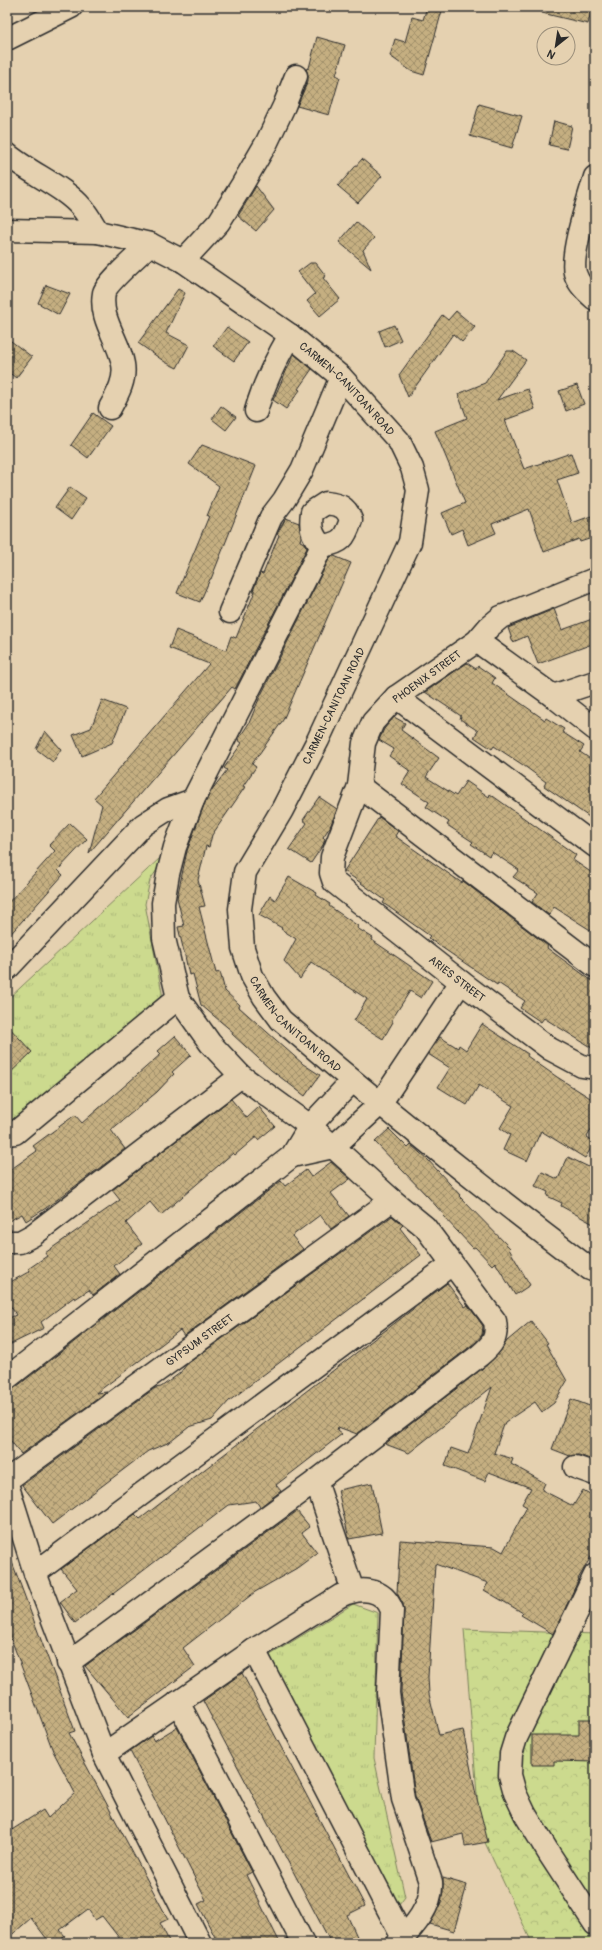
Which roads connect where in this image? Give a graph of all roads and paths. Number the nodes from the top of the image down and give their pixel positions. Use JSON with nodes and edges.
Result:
{"nodes":[{"id":1,"x":72,"y":7,"type":"edge"},
{"id":2,"x":7,"y":39,"type":"edge"},
{"id":3,"x":296,"y":76,"type":"dead end"},
{"id":4,"x":7,"y":154,"type":"edge"},
{"id":5,"x":595,"y":177,"type":"edge"},
{"id":6,"x":7,"y":230,"type":"edge"},
{"id":7,"x":98,"y":232,"type":"junction"},
{"id":8,"x":150,"y":244,"type":"junction"},
{"id":9,"x":183,"y":261,"type":"junction"},
{"id":10,"x":595,"y":298,"type":"edge"},
{"id":11,"x":290,"y":335,"type":"junction"},
{"id":12,"x":341,"y":377,"type":"junction"},
{"id":13,"x":110,"y":408,"type":"dead end"},
{"id":14,"x":256,"y":411,"type":"dead end"},
{"id":15,"x":322,"y":546,"type":"dead end"},
{"id":16,"x":595,"y":579,"type":"edge"},
{"id":17,"x":230,"y":612,"type":"dead end"},
{"id":18,"x":477,"y":641,"type":"junction"},
{"id":19,"x":595,"y":682,"type":"edge"},
{"id":20,"x":553,"y":696,"type":"junction"},
{"id":21,"x":396,"y":697,"type":"junction"},
{"id":22,"x":595,"y":729,"type":"edge"},
{"id":23,"x":359,"y":786,"type":"junction"},
{"id":24,"x":193,"y":800,"type":"junction"},
{"id":25,"x":595,"y":846,"type":"edge"},
{"id":26,"x":331,"y":873,"type":"joint"},
{"id":27,"x":595,"y":966,"type":"edge"},
{"id":28,"x":7,"y":969,"type":"edge"},
{"id":29,"x":461,"y":982,"type":"junction"},
{"id":30,"x":178,"y":998,"type":"junction"},
{"id":31,"x":595,"y":1068,"type":"edge"},
{"id":32,"x":241,"y":1076,"type":"junction"},
{"id":33,"x":352,"y":1081,"type":"junction"},
{"id":34,"x":380,"y":1104,"type":"junction"},
{"id":35,"x":310,"y":1126,"type":"junction"},
{"id":36,"x":7,"y":1134,"type":"edge"},
{"id":37,"x":333,"y":1147,"type":"junction"},
{"id":38,"x":292,"y":1156,"type":"junction"},
{"id":39,"x":392,"y":1200,"type":"junction"},
{"id":40,"x":7,"y":1242,"type":"edge"},
{"id":41,"x":452,"y":1264,"type":"junction"},
{"id":42,"x":595,"y":1271,"type":"edge"},
{"id":43,"x":11,"y":1368,"type":"edge"},
{"id":44,"x":7,"y":1480,"type":"edge"},
{"id":45,"x":316,"y":1482,"type":"junction"},
{"id":46,"x":7,"y":1484,"type":"edge"},
{"id":47,"x":35,"y":1573,"type":"junction"},
{"id":48,"x":595,"y":1575,"type":"edge"},
{"id":49,"x":353,"y":1590,"type":"junction"},
{"id":50,"x":254,"y":1650,"type":"junction"},
{"id":51,"x":68,"y":1663,"type":"junction"},
{"id":52,"x":178,"y":1702,"type":"junction"},
{"id":53,"x":104,"y":1754,"type":"junction"},
{"id":54,"x":595,"y":1924,"type":"edge"},
{"id":55,"x":400,"y":1940,"type":"edge"},
{"id":56,"x":200,"y":1943,"type":"edge"},
{"id":57,"x":303,"y":1943,"type":"edge"}],
"edges":[{"from":1,"to":2,"type":"street"},
{"from":3,"to":9,"type":"street"},
{"from":4,"to":7,"type":"street"},
{"from":5,"to":10,"type":"street"},
{"from":6,"to":7,"type":"street","name":"CARMEN-CANITOAN ROAD"},
{"from":7,"to":8,"type":"street","name":"CARMEN-CANITOAN ROAD"},
{"from":8,"to":9,"type":"street","name":"CARMEN-CANITOAN ROAD"},
{"from":8,"to":13,"type":"street"},
{"from":9,"to":11,"type":"street","name":"CARMEN-CANITOAN ROAD"},
{"from":11,"to":12,"type":"street","name":"CARMEN-CANITOAN ROAD"},
{"from":11,"to":14,"type":"street"},
{"from":12,"to":17,"type":"street"},
{"from":12,"to":33,"type":"street","name":"CARMEN-CANITOAN ROAD"},
{"from":15,"to":24,"type":"street"},
{"from":16,"to":18,"type":"street","name":"PHOENIX STREET"},
{"from":18,"to":20,"type":"street"},
{"from":18,"to":21,"type":"street","name":"PHOENIX STREET"},
{"from":19,"to":20,"type":"street"},
{"from":20,"to":22,"type":"street"},
{"from":21,"to":23,"type":"street","name":"PHOENIX STREET"},
{"from":21,"to":25,"type":"street"},
{"from":23,"to":26,"type":"street","name":"PHOENIX STREET"},
{"from":23,"to":27,"type":"street"},
{"from":24,"to":28,"type":"street"},
{"from":24,"to":30,"type":"street"},
{"from":26,"to":29,"type":"street","name":"ARIES STREET"},
{"from":29,"to":31,"type":"street","name":"ARIES STREET"},
{"from":29,"to":34,"type":"street"},
{"from":30,"to":32,"type":"street"},
{"from":30,"to":36,"type":"street"},
{"from":32,"to":35,"type":"street"},
{"from":32,"to":40,"type":"street"},
{"from":33,"to":34,"type":"street","name":"CARMEN-CANITOAN ROAD"},
{"from":33,"to":35,"type":"street"},
{"from":34,"to":37,"type":"street"},
{"from":34,"to":42,"type":"street","name":"CARMEN-CANITOAN ROAD"},
{"from":35,"to":37,"type":"street"},
{"from":35,"to":38,"type":"street"},
{"from":37,"to":38,"type":"street"},
{"from":37,"to":39,"type":"street"},
{"from":38,"to":43,"type":"street"},
{"from":39,"to":41,"type":"street"},
{"from":39,"to":44,"type":"street","name":"GYPSUM STREET"},
{"from":41,"to":45,"type":"street"},
{"from":41,"to":47,"type":"street"},
{"from":45,"to":49,"type":"street"},
{"from":45,"to":51,"type":"street"},
{"from":46,"to":47,"type":"street"},
{"from":47,"to":51,"type":"street"},
{"from":48,"to":54,"type":"street"},
{"from":49,"to":50,"type":"street"},
{"from":49,"to":55,"type":"street"},
{"from":50,"to":52,"type":"street"},
{"from":50,"to":55,"type":"street"},
{"from":51,"to":53,"type":"street"},
{"from":52,"to":53,"type":"street"},
{"from":52,"to":57,"type":"street"},
{"from":53,"to":56,"type":"street"}]}
